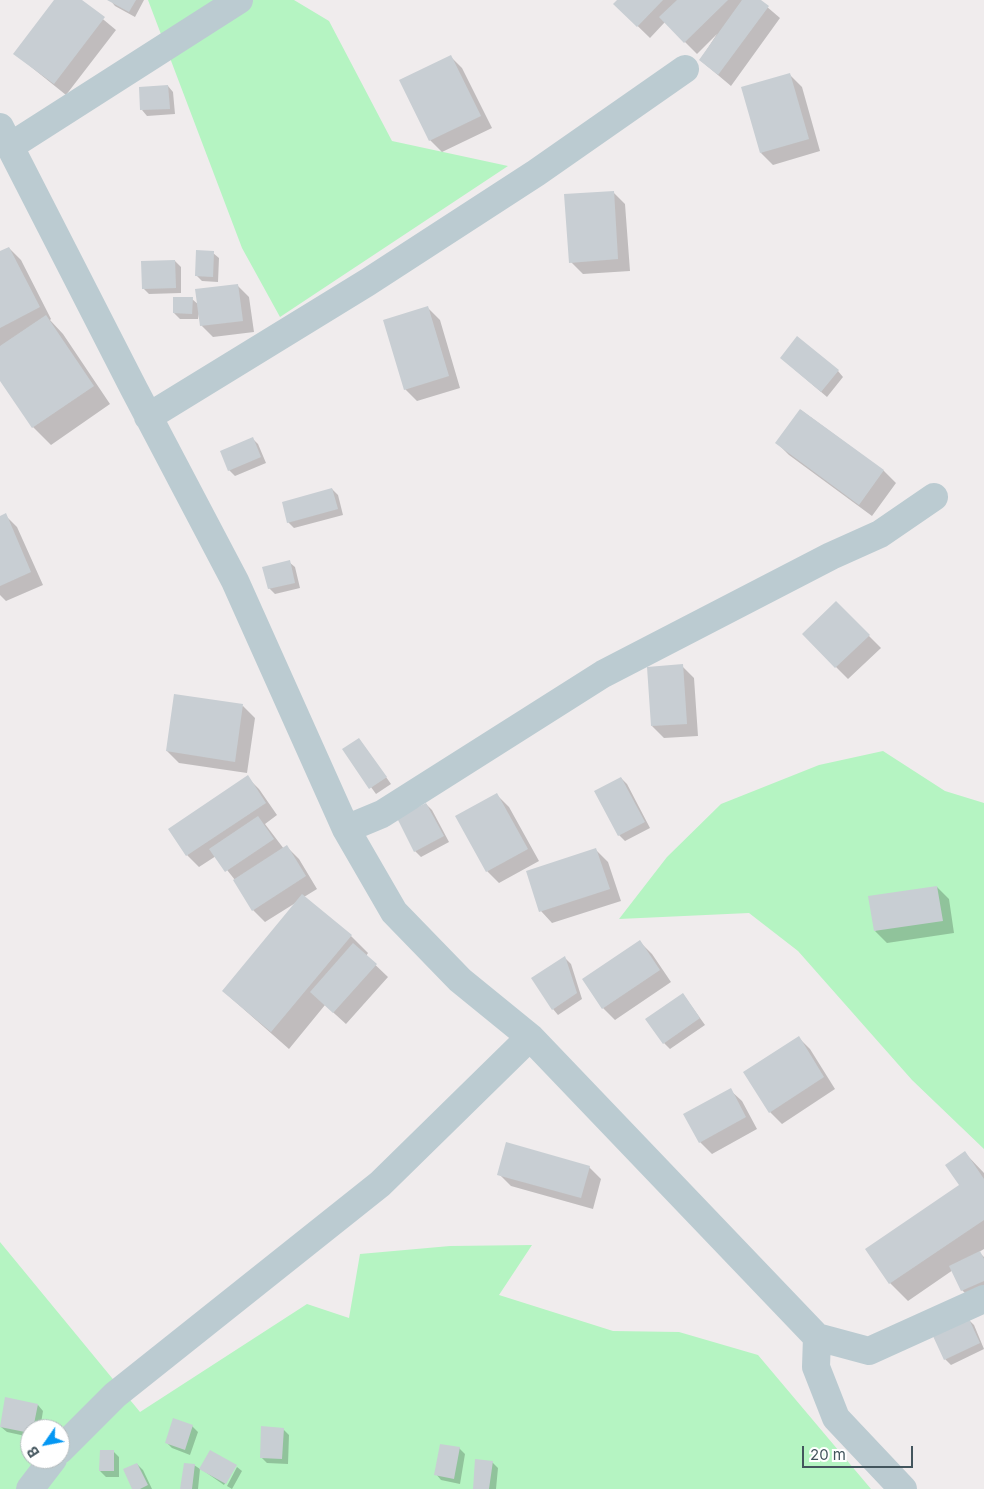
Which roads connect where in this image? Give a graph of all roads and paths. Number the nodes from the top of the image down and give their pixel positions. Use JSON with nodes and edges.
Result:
{"nodes":[{"id":1,"x":239,"y":0,"type":"edge"},
{"id":2,"x":685,"y":68,"type":"dead end"},
{"id":3,"x":5,"y":137,"type":"edge"},
{"id":4,"x":148,"y":417,"type":"junction"},
{"id":5,"x":934,"y":498,"type":"dead end"},
{"id":6,"x":346,"y":829,"type":"junction"},
{"id":7,"x":530,"y":1037,"type":"junction"},
{"id":8,"x":984,"y":1299,"type":"edge"},
{"id":9,"x":817,"y":1337,"type":"junction"},
{"id":10,"x":70,"y":1440,"type":"edge"},
{"id":11,"x":45,"y":1469,"type":"edge"},
{"id":12,"x":30,"y":1489,"type":"edge"},
{"id":13,"x":903,"y":1489,"type":"edge"}],
"edges":[{"from":1,"to":3,"type":"street"},
{"from":2,"to":4,"type":"street"},
{"from":3,"to":4,"type":"street"},
{"from":4,"to":6,"type":"street"},
{"from":5,"to":6,"type":"street"},
{"from":6,"to":7,"type":"street"},
{"from":7,"to":9,"type":"street"},
{"from":7,"to":10,"type":"street"},
{"from":8,"to":9,"type":"street"},
{"from":9,"to":13,"type":"street"},
{"from":11,"to":12,"type":"street"}]}
